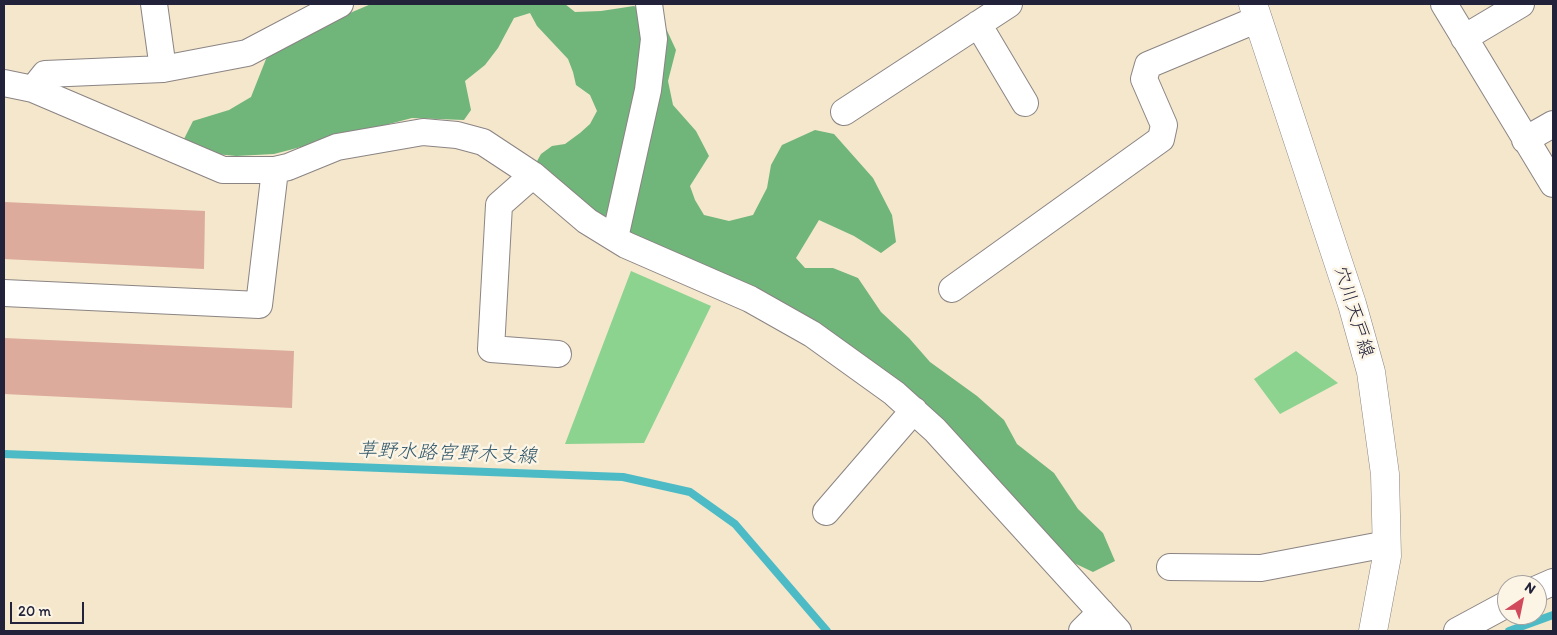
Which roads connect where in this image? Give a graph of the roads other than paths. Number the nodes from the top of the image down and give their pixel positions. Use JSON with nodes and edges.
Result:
{"nodes":[{"id":1,"x":154,"y":4,"type":"edge"},
{"id":2,"x":340,"y":4,"type":"edge"},
{"id":3,"x":649,"y":4,"type":"edge"},
{"id":4,"x":1444,"y":4,"type":"edge"},
{"id":5,"x":1521,"y":4,"type":"edge"},
{"id":6,"x":310,"y":11,"type":"edge"},
{"id":7,"x":990,"y":12,"type":"edge"},
{"id":8,"x":1255,"y":12,"type":"edge"},
{"id":9,"x":1464,"y":38,"type":"junction"},
{"id":10,"x":163,"y":69,"type":"junction"},
{"id":11,"x":4,"y":83,"type":"edge"},
{"id":12,"x":33,"y":89,"type":"junction"},
{"id":13,"x":1025,"y":103,"type":"dead end"},
{"id":14,"x":844,"y":112,"type":"dead end"},
{"id":15,"x":1553,"y":124,"type":"edge"},
{"id":16,"x":1525,"y":140,"type":"junction"},
{"id":17,"x":275,"y":170,"type":"junction"},
{"id":18,"x":533,"y":175,"type":"junction"},
{"id":19,"x":1553,"y":184,"type":"edge"},
{"id":20,"x":615,"y":238,"type":"junction"},
{"id":21,"x":952,"y":289,"type":"dead end"},
{"id":22,"x":4,"y":293,"type":"edge"},
{"id":23,"x":558,"y":354,"type":"dead end"},
{"id":24,"x":914,"y":410,"type":"junction"},
{"id":25,"x":826,"y":512,"type":"dead end"},
{"id":26,"x":1387,"y":544,"type":"junction"},
{"id":27,"x":1170,"y":567,"type":"dead end"},
{"id":28,"x":1497,"y":609,"type":"edge"},
{"id":29,"x":1101,"y":612,"type":"junction"},
{"id":30,"x":1082,"y":631,"type":"edge"},
{"id":31,"x":1118,"y":631,"type":"edge"},
{"id":32,"x":1373,"y":631,"type":"edge"},
{"id":33,"x":1457,"y":631,"type":"edge"}],
"edges":[{"from":1,"to":10,"type":"street"},
{"from":2,"to":6,"type":"street"},
{"from":3,"to":20,"type":"street"},
{"from":4,"to":9,"type":"street"},
{"from":5,"to":9,"type":"street"},
{"from":6,"to":10,"type":"street"},
{"from":7,"to":13,"type":"street"},
{"from":7,"to":14,"type":"street"},
{"from":8,"to":21,"type":"street"},
{"from":8,"to":26,"type":"main road","name":"穴川天戸線"},
{"from":9,"to":16,"type":"street"},
{"from":10,"to":12,"type":"street"},
{"from":11,"to":12,"type":"street"},
{"from":12,"to":17,"type":"street"},
{"from":15,"to":16,"type":"street"},
{"from":16,"to":19,"type":"street"},
{"from":17,"to":18,"type":"street"},
{"from":17,"to":22,"type":"street"},
{"from":18,"to":20,"type":"street"},
{"from":18,"to":23,"type":"street"},
{"from":20,"to":24,"type":"street"},
{"from":24,"to":25,"type":"street"},
{"from":24,"to":29,"type":"street"},
{"from":26,"to":27,"type":"street"},
{"from":26,"to":32,"type":"main road","name":"穴川天戸線"},
{"from":28,"to":33,"type":"street"},
{"from":29,"to":30,"type":"street"},
{"from":29,"to":31,"type":"street"}]}
